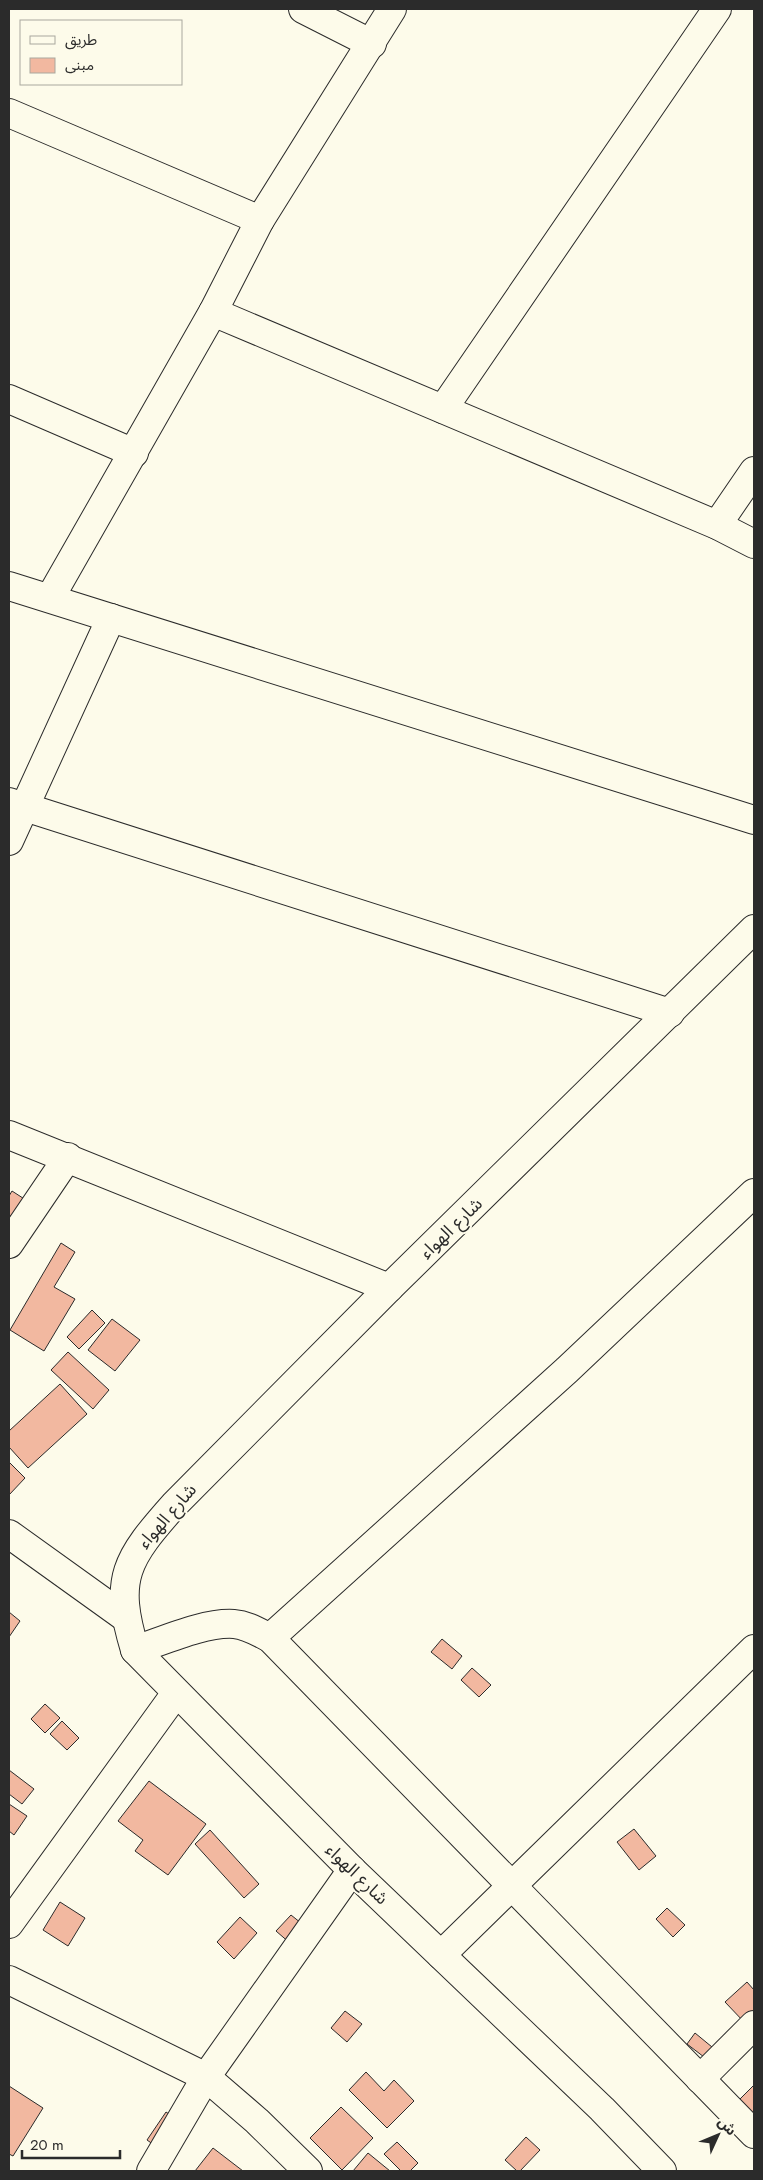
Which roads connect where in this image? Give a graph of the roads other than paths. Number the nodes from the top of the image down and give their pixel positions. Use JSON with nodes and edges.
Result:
{"nodes":[{"id":1,"x":303,"y":9,"type":"edge"},
{"id":2,"x":392,"y":9,"type":"edge"},
{"id":3,"x":717,"y":9,"type":"edge"},
{"id":4,"x":372,"y":44,"type":"junction"},
{"id":5,"x":9,"y":113,"type":"edge"},
{"id":6,"x":260,"y":220,"type":"junction"},
{"id":7,"x":213,"y":312,"type":"junction"},
{"id":8,"x":9,"y":399,"type":"edge"},
{"id":9,"x":442,"y":409,"type":"junction"},
{"id":10,"x":134,"y":453,"type":"junction"},
{"id":11,"x":754,"y":471,"type":"edge"},
{"id":12,"x":716,"y":525,"type":"junction"},
{"id":13,"x":754,"y":544,"type":"edge"},
{"id":14,"x":9,"y":586,"type":"edge"},
{"id":15,"x":50,"y":598,"type":"junction"},
{"id":16,"x":111,"y":618,"type":"junction"},
{"id":17,"x":16,"y":804,"type":"edge"},
{"id":18,"x":754,"y":820,"type":"edge"},
{"id":19,"x":9,"y":842,"type":"edge"},
{"id":20,"x":754,"y":929,"type":"edge"},
{"id":21,"x":670,"y":1013,"type":"junction"},
{"id":22,"x":9,"y":1135,"type":"edge"},
{"id":23,"x":68,"y":1157,"type":"junction"},
{"id":24,"x":754,"y":1193,"type":"edge"},
{"id":25,"x":9,"y":1244,"type":"edge"},
{"id":26,"x":389,"y":1288,"type":"junction"},
{"id":27,"x":9,"y":1534,"type":"edge"},
{"id":28,"x":126,"y":1618,"type":"junction"},
{"id":29,"x":270,"y":1638,"type":"junction"},
{"id":30,"x":135,"y":1650,"type":"junction"},
{"id":31,"x":754,"y":1650,"type":"edge"},
{"id":32,"x":176,"y":1693,"type":"junction"},
{"id":33,"x":352,"y":1870,"type":"junction"},
{"id":34,"x":511,"y":1886,"type":"junction"},
{"id":35,"x":9,"y":1924,"type":"edge"},
{"id":36,"x":441,"y":1955,"type":"junction"},
{"id":37,"x":9,"y":1980,"type":"edge"},
{"id":38,"x":754,"y":2025,"type":"edge"},
{"id":39,"x":206,"y":2077,"type":"junction"},
{"id":40,"x":700,"y":2079,"type":"junction"},
{"id":41,"x":754,"y":2134,"type":"edge"},
{"id":42,"x":151,"y":2171,"type":"edge"},
{"id":43,"x":308,"y":2171,"type":"edge"},
{"id":44,"x":662,"y":2171,"type":"edge"}],
"edges":[{"from":1,"to":4,"type":"street"},
{"from":2,"to":4,"type":"street"},
{"from":3,"to":9,"type":"street"},
{"from":4,"to":6,"type":"street"},
{"from":5,"to":6,"type":"street"},
{"from":6,"to":7,"type":"street"},
{"from":7,"to":9,"type":"street"},
{"from":7,"to":10,"type":"street"},
{"from":8,"to":10,"type":"street"},
{"from":9,"to":12,"type":"street"},
{"from":10,"to":15,"type":"street"},
{"from":11,"to":12,"type":"street"},
{"from":12,"to":13,"type":"street"},
{"from":14,"to":15,"type":"street"},
{"from":15,"to":16,"type":"street"},
{"from":16,"to":17,"type":"street"},
{"from":16,"to":18,"type":"street"},
{"from":17,"to":19,"type":"street"},
{"from":17,"to":21,"type":"street"},
{"from":20,"to":21,"type":"street","name":"شارع الهواء"},
{"from":21,"to":26,"type":"street","name":"شارع الهواء"},
{"from":22,"to":23,"type":"street"},
{"from":23,"to":25,"type":"street"},
{"from":23,"to":26,"type":"street"},
{"from":24,"to":29,"type":"street"},
{"from":26,"to":28,"type":"street","name":"شارع الهواء"},
{"from":27,"to":28,"type":"street"},
{"from":28,"to":30,"type":"street","name":"شارع الهواء"},
{"from":29,"to":30,"type":"street"},
{"from":29,"to":34,"type":"street"},
{"from":30,"to":32,"type":"street","name":"شارع الهواء"},
{"from":31,"to":34,"type":"street"},
{"from":32,"to":33,"type":"street","name":"شارع الهواء"},
{"from":32,"to":35,"type":"street"},
{"from":33,"to":36,"type":"street","name":"شارع الهواء"},
{"from":33,"to":39,"type":"street"},
{"from":34,"to":36,"type":"street"},
{"from":34,"to":40,"type":"street"},
{"from":36,"to":44,"type":"street","name":"شارع الهواء"},
{"from":37,"to":39,"type":"street"},
{"from":38,"to":40,"type":"street"},
{"from":39,"to":42,"type":"street"},
{"from":39,"to":43,"type":"street"},
{"from":40,"to":41,"type":"street"}]}
